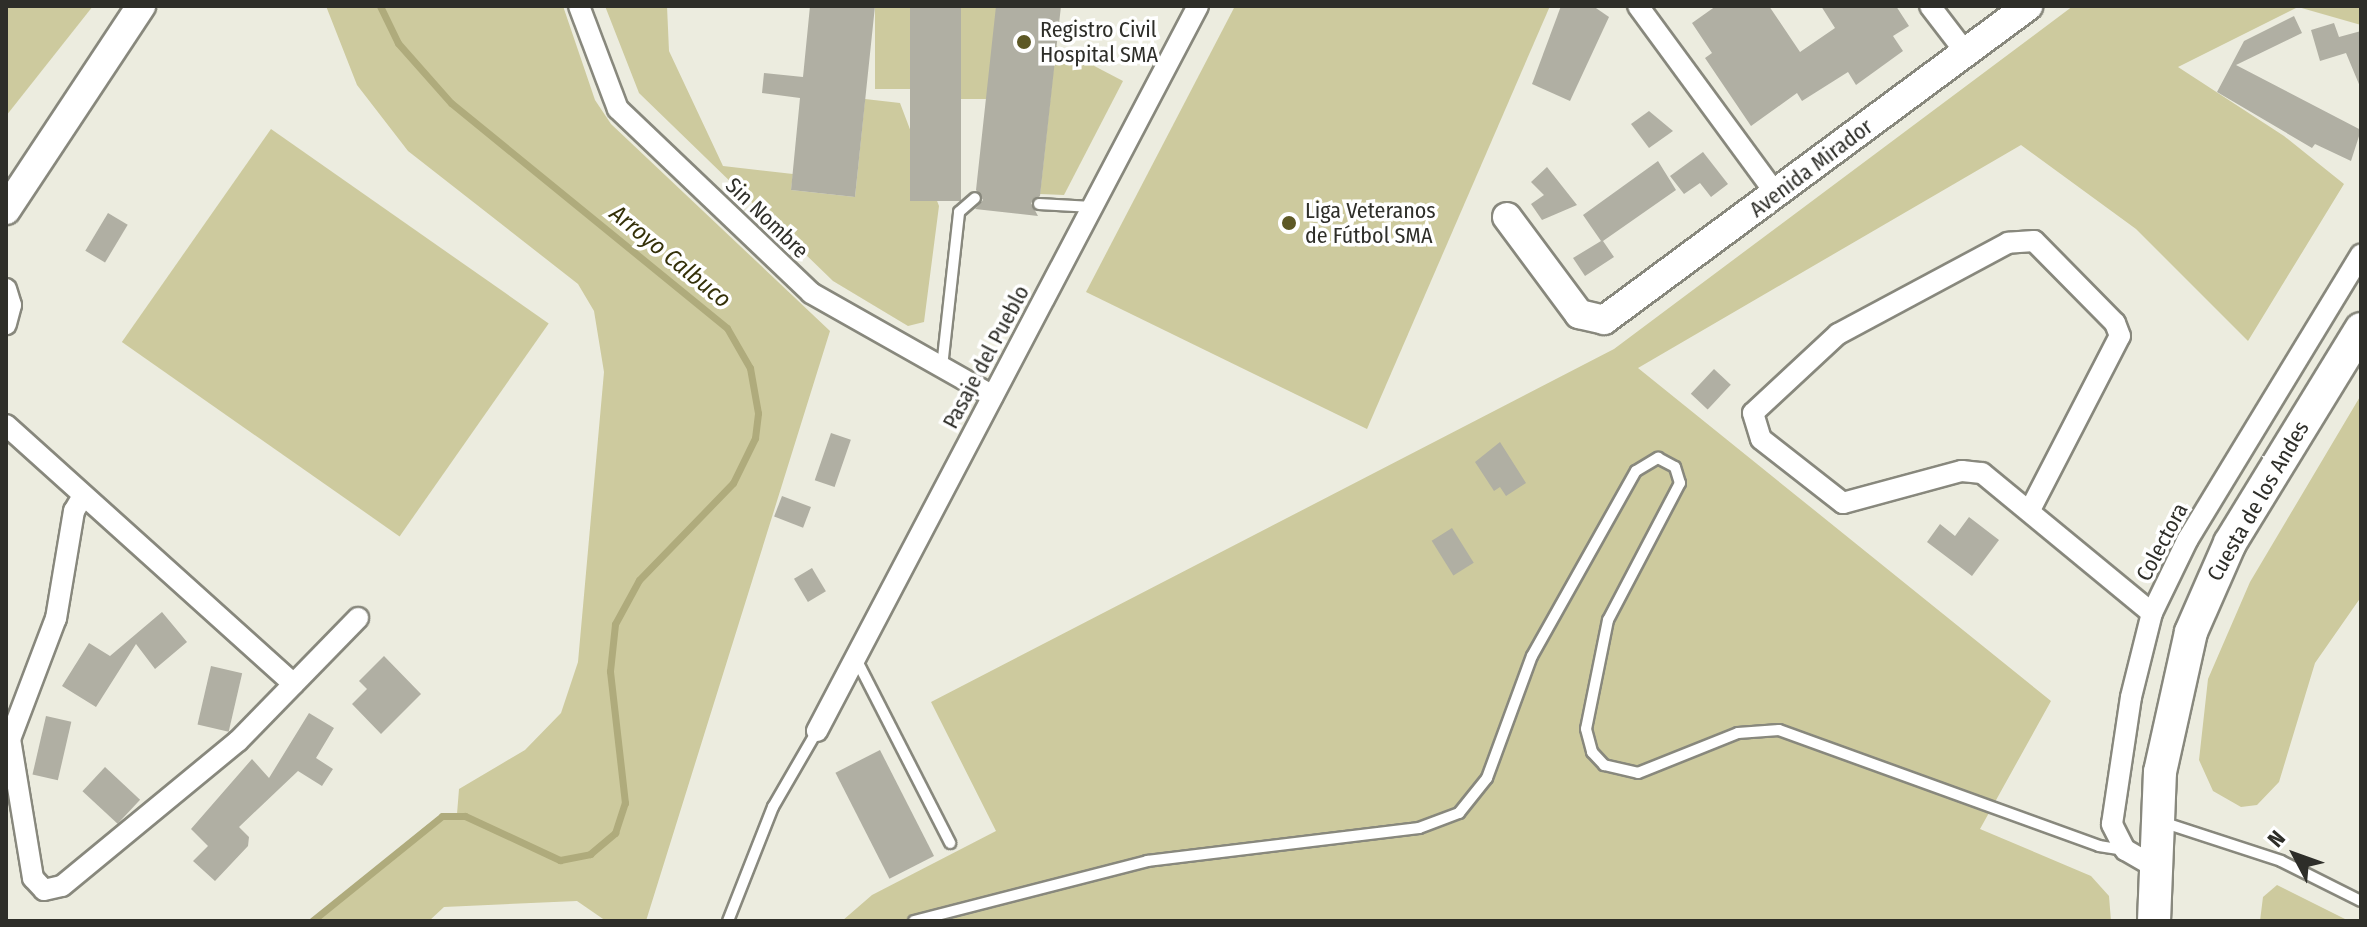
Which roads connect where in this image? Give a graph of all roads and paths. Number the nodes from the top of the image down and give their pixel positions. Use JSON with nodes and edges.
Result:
{"nodes":[{"id":1,"x":120,"y":6,"type":"edge"},
{"id":2,"x":141,"y":6,"type":"edge"},
{"id":3,"x":579,"y":6,"type":"edge"},
{"id":4,"x":1198,"y":6,"type":"edge"},
{"id":5,"x":1638,"y":6,"type":"edge"},
{"id":6,"x":1930,"y":6,"type":"edge"},
{"id":7,"x":2028,"y":6,"type":"edge"},
{"id":8,"x":1966,"y":53,"type":"junction"},
{"id":9,"x":6,"y":178,"type":"edge"},
{"id":10,"x":1776,"y":194,"type":"junction"},
{"id":11,"x":975,"y":198,"type":"dead end"},
{"id":12,"x":1039,"y":204,"type":"dead end"},
{"id":13,"x":1092,"y":207,"type":"junction"},
{"id":14,"x":6,"y":210,"type":"edge"},
{"id":15,"x":1507,"y":217,"type":"dead end"},
{"id":16,"x":2361,"y":255,"type":"edge"},
{"id":17,"x":6,"y":289,"type":"edge"},
{"id":18,"x":6,"y":324,"type":"edge"},
{"id":19,"x":2361,"y":329,"type":"edge"},
{"id":20,"x":942,"y":369,"type":"junction"},
{"id":21,"x":993,"y":396,"type":"junction"},
{"id":22,"x":6,"y":425,"type":"edge"},
{"id":23,"x":76,"y":490,"type":"junction"},
{"id":24,"x":2030,"y":510,"type":"junction"},
{"id":25,"x":2152,"y":613,"type":"junction"},
{"id":26,"x":358,"y":618,"type":"dead end"},
{"id":27,"x":855,"y":657,"type":"junction"},
{"id":28,"x":294,"y":684,"type":"junction"},
{"id":29,"x":817,"y":731,"type":"joint"},
{"id":30,"x":2156,"y":820,"type":"junction"},
{"id":31,"x":950,"y":843,"type":"dead end"},
{"id":32,"x":2125,"y":850,"type":"junction"},
{"id":33,"x":2155,"y":867,"type":"junction"},
{"id":34,"x":2361,"y":901,"type":"edge"},
{"id":35,"x":728,"y":921,"type":"edge"},
{"id":36,"x":914,"y":921,"type":"edge"},
{"id":37,"x":2154,"y":921,"type":"edge"}],
"edges":[{"from":1,"to":9,"type":"street"},
{"from":2,"to":14,"type":"street"},
{"from":3,"to":20,"type":"street","name":"Sin Nombre"},
{"from":4,"to":13,"type":"street","name":"Pasaje del Pueblo"},
{"from":5,"to":10,"type":"street"},
{"from":6,"to":8,"type":"street"},
{"from":7,"to":8,"type":"street","name":"Avenida Mirador"},
{"from":8,"to":10,"type":"street","name":"Avenida Mirador"},
{"from":10,"to":15,"type":"street","name":"Avenida Mirador"},
{"from":11,"to":20,"type":"lane"},
{"from":12,"to":13,"type":"lane"},
{"from":13,"to":21,"type":"street","name":"Pasaje del Pueblo"},
{"from":16,"to":25,"type":"street","name":"Colectora"},
{"from":17,"to":18,"type":"street"},
{"from":19,"to":30,"type":"main road","name":"Cuesta de los Andes"},
{"from":20,"to":21,"type":"street","name":"Sin Nombre"},
{"from":21,"to":27,"type":"street","name":"Pasaje del Pueblo"},
{"from":22,"to":23,"type":"street"},
{"from":23,"to":28,"type":"street"},
{"from":23,"to":28,"type":"street"},
{"from":24,"to":24,"type":"street"},
{"from":24,"to":25,"type":"street"},
{"from":25,"to":32,"type":"street","name":"Colectora"},
{"from":26,"to":28,"type":"street"},
{"from":27,"to":29,"type":"street","name":"Pasaje del Pueblo"},
{"from":27,"to":31,"type":"lane"},
{"from":29,"to":35,"type":"lane"},
{"from":30,"to":33,"type":"main road","name":"Cuesta de los Andes"},
{"from":30,"to":34,"type":"lane"},
{"from":32,"to":33,"type":"street"},
{"from":32,"to":36,"type":"lane"},
{"from":33,"to":37,"type":"main road","name":"Cuesta de los Andes"}]}
